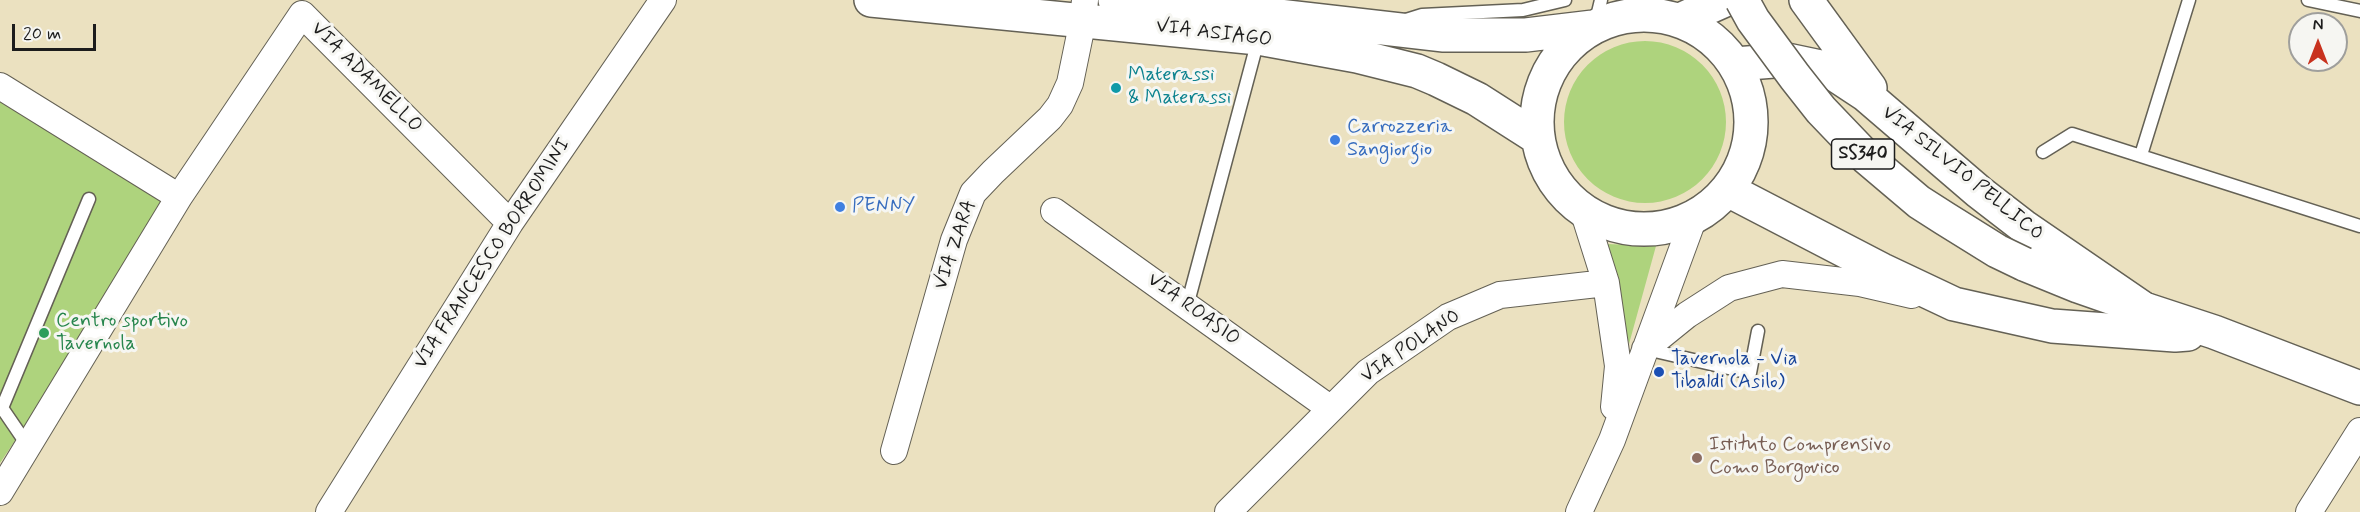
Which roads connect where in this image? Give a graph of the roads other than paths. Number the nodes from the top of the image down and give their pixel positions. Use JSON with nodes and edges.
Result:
{"nodes":[{"id":1,"x":663,"y":0,"type":"edge"},
{"id":2,"x":871,"y":0,"type":"edge"},
{"id":3,"x":1115,"y":0,"type":"edge"},
{"id":4,"x":1565,"y":0,"type":"edge"},
{"id":5,"x":1725,"y":0,"type":"edge"},
{"id":6,"x":1742,"y":0,"type":"edge"},
{"id":7,"x":1751,"y":0,"type":"edge"},
{"id":8,"x":1806,"y":0,"type":"edge"},
{"id":9,"x":2189,"y":0,"type":"edge"},
{"id":10,"x":2308,"y":0,"type":"edge"},
{"id":11,"x":1648,"y":7,"type":"edge"},
{"id":12,"x":1084,"y":10,"type":"edge"},
{"id":13,"x":2360,"y":10,"type":"edge"},
{"id":14,"x":1598,"y":13,"type":"edge"},
{"id":15,"x":1680,"y":21,"type":"junction"},
{"id":16,"x":1378,"y":28,"type":"junction"},
{"id":17,"x":1258,"y":38,"type":"junction"},
{"id":18,"x":1735,"y":64,"type":"junction"},
{"id":19,"x":0,"y":86,"type":"edge"},
{"id":20,"x":1893,"y":118,"type":"junction"},
{"id":21,"x":1538,"y":138,"type":"junction"},
{"id":22,"x":2043,"y":152,"type":"dead end"},
{"id":23,"x":2142,"y":155,"type":"junction"},
{"id":24,"x":1728,"y":190,"type":"junction"},
{"id":25,"x":179,"y":197,"type":"junction"},
{"id":26,"x":89,"y":199,"type":"dead end"},
{"id":27,"x":1583,"y":210,"type":"junction"},
{"id":28,"x":1054,"y":211,"type":"dead end"},
{"id":29,"x":1694,"y":217,"type":"junction"},
{"id":30,"x":510,"y":223,"type":"junction"},
{"id":31,"x":2360,"y":226,"type":"edge"},
{"id":32,"x":1606,"y":283,"type":"junction"},
{"id":33,"x":1954,"y":304,"type":"junction"},
{"id":34,"x":1187,"y":306,"type":"junction"},
{"id":35,"x":2144,"y":309,"type":"junction"},
{"id":36,"x":1758,"y":331,"type":"dead end"},
{"id":37,"x":2214,"y":332,"type":"junction"},
{"id":38,"x":1645,"y":349,"type":"junction"},
{"id":39,"x":2360,"y":388,"type":"edge"},
{"id":40,"x":1332,"y":409,"type":"junction"},
{"id":41,"x":2360,"y":431,"type":"edge"},
{"id":42,"x":1611,"y":440,"type":"junction"},
{"id":43,"x":28,"y":446,"type":"junction"},
{"id":44,"x":894,"y":451,"type":"dead end"},
{"id":45,"x":0,"y":492,"type":"edge"},
{"id":46,"x":329,"y":512,"type":"edge"},
{"id":47,"x":1228,"y":512,"type":"edge"},
{"id":48,"x":1579,"y":512,"type":"edge"},
{"id":49,"x":2309,"y":512,"type":"edge"}],
"edges":[{"from":1,"to":30,"type":"street","name":"VIA FRANCESCO BORROMINI"},
{"from":2,"to":12,"type":"main road","name":"VIA ASIAGO"},
{"from":3,"to":16,"type":"main road","name":"VIA ASIAGO"},
{"from":4,"to":16,"type":"lane"},
{"from":5,"to":15,"type":"main road"},
{"from":6,"to":35,"type":"main road","number":"SS340","bridge":true},
{"from":7,"to":18,"type":"main road"},
{"from":8,"to":20,"type":"main road"},
{"from":9,"to":23,"type":"lane"},
{"from":10,"to":13,"type":"lane"},
{"from":11,"to":14,"type":"main road"},
{"from":11,"to":15,"type":"main road"},
{"from":12,"to":17,"type":"main road","name":"VIA ASIAGO"},
{"from":12,"to":44,"type":"street","name":"VIA ZARA"},
{"from":14,"to":16,"type":"main road","name":"VIA ASIAGO"},
{"from":14,"to":21,"type":"main road"},
{"from":15,"to":18,"type":"main road"},
{"from":17,"to":21,"type":"main road","name":"VIA ASIAGO"},
{"from":17,"to":34,"type":"lane"},
{"from":18,"to":20,"type":"main road","name":"VIA SILVIO PELLICO"},
{"from":18,"to":24,"type":"main road"},
{"from":19,"to":25,"type":"street"},
{"from":20,"to":35,"type":"main road","name":"VIA SILVIO PELLICO"},
{"from":21,"to":27,"type":"main road"},
{"from":22,"to":23,"type":"lane"},
{"from":23,"to":31,"type":"lane"},
{"from":24,"to":29,"type":"main road"},
{"from":24,"to":33,"type":"main road","name":"VIA SILVIO PELLICO"},
{"from":25,"to":30,"type":"street","name":"VIA ADAMELLO"},
{"from":25,"to":43,"type":"street","name":"VIA ADAMELLO"},
{"from":26,"to":43,"type":"lane"},
{"from":27,"to":29,"type":"main road"},
{"from":27,"to":32,"type":"street"},
{"from":28,"to":34,"type":"street","name":"VIA ROASIO"},
{"from":29,"to":38,"type":"street"},
{"from":30,"to":46,"type":"street","name":"VIA FRANCESCO BORROMINI"},
{"from":32,"to":40,"type":"street","name":"VIA POLANO"},
{"from":32,"to":42,"type":"street"},
{"from":33,"to":37,"type":"main road","name":"VIA SILVIO PELLICO"},
{"from":33,"to":38,"type":"street"},
{"from":34,"to":40,"type":"street","name":"VIA ROASIO"},
{"from":35,"to":37,"type":"main road","name":"VIA SILVIO PELLICO"},
{"from":36,"to":38,"type":"lane"},
{"from":37,"to":39,"type":"main road","name":"VIA SILVIO PELLICO"},
{"from":38,"to":42,"type":"street"},
{"from":40,"to":47,"type":"street","name":"VIA POLANO"},
{"from":41,"to":49,"type":"street"},
{"from":42,"to":48,"type":"street"},
{"from":43,"to":45,"type":"street","name":"VIA ADAMELLO"}]}
